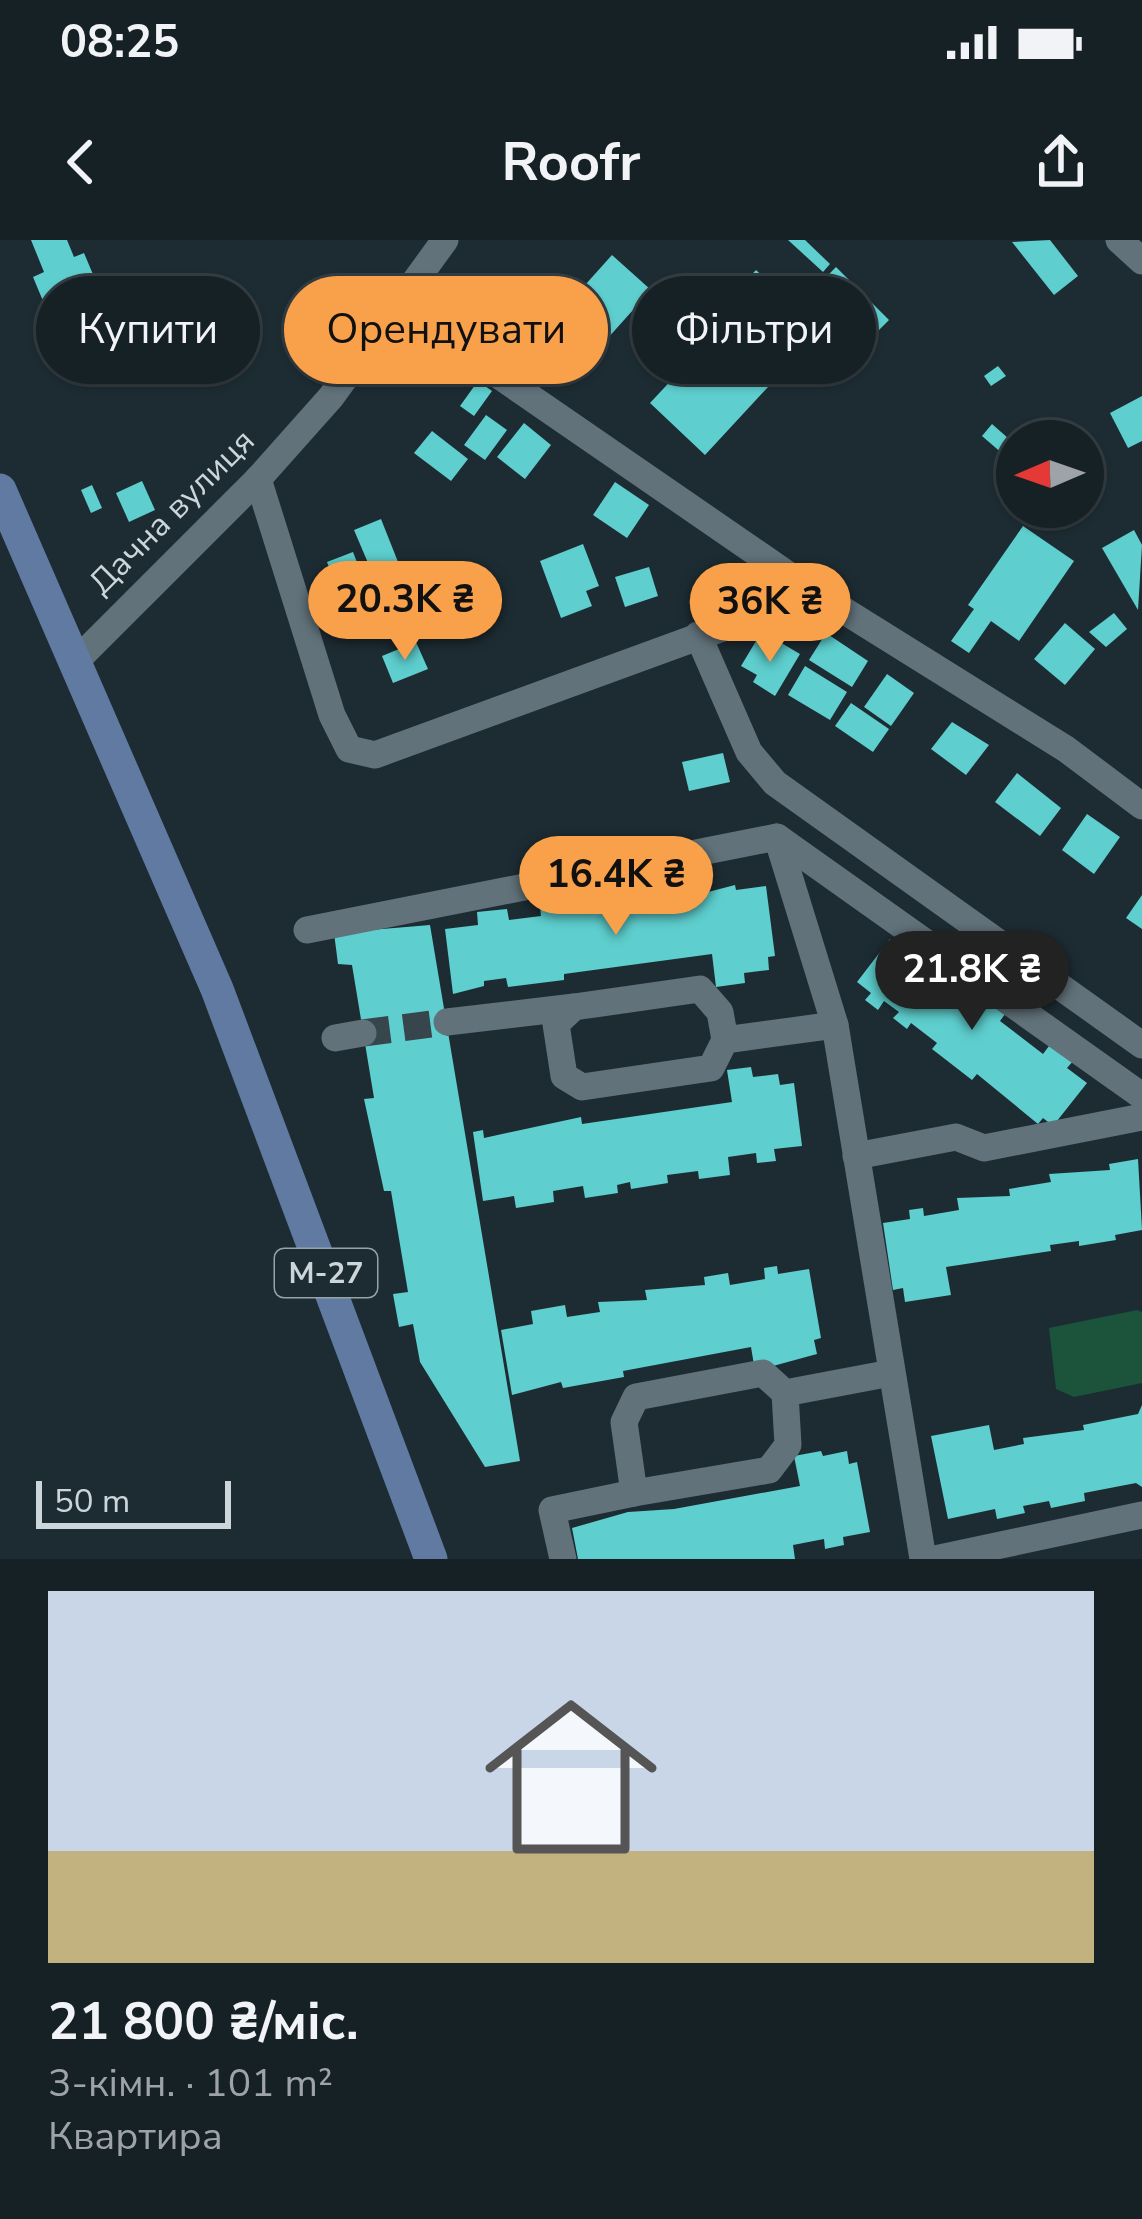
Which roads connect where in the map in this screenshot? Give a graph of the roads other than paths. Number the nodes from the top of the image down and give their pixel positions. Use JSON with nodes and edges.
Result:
{"nodes":[{"id":1,"x":445,"y":240,"type":"edge"},
{"id":2,"x":1119,"y":240,"type":"edge"},
{"id":3,"x":1142,"y":261,"type":"edge"},
{"id":4,"x":419,"y":276,"type":"edge"},
{"id":5,"x":341,"y":384,"type":"edge"},
{"id":6,"x":511,"y":384,"type":"edge"},
{"id":7,"x":258,"y":478,"type":"junction"},
{"id":8,"x":0,"y":490,"type":"edge"},
{"id":9,"x":803,"y":585,"type":"junction"},
{"id":10,"x":698,"y":635,"type":"junction"},
{"id":11,"x":76,"y":661,"type":"junction"},
{"id":12,"x":1142,"y":806,"type":"edge"},
{"id":13,"x":777,"y":837,"type":"junction"},
{"id":14,"x":307,"y":930,"type":"dead end"},
{"id":15,"x":574,"y":1006,"type":"junction"},
{"id":16,"x":446,"y":1022,"type":"tunnel mouth"},
{"id":17,"x":835,"y":1024,"type":"junction"},
{"id":18,"x":725,"y":1040,"type":"junction"},
{"id":19,"x":1142,"y":1045,"type":"edge"},
{"id":20,"x":1142,"y":1096,"type":"edge"},
{"id":21,"x":1142,"y":1117,"type":"edge"},
{"id":22,"x":856,"y":1156,"type":"junction"},
{"id":23,"x":891,"y":1373,"type":"junction"},
{"id":24,"x":784,"y":1394,"type":"junction"},
{"id":25,"x":634,"y":1493,"type":"junction"},
{"id":26,"x":1142,"y":1515,"type":"edge"},
{"id":27,"x":431,"y":1559,"type":"edge"},
{"id":28,"x":563,"y":1559,"type":"edge"},
{"id":29,"x":923,"y":1559,"type":"edge"},
{"id":30,"x":934,"y":1559,"type":"edge"}],
"edges":[{"from":1,"to":4,"type":"street","name":"Дачна вулиця"},
{"from":2,"to":3,"type":"street"},
{"from":5,"to":7,"type":"street","name":"Дачна вулиця"},
{"from":6,"to":9,"type":"street"},
{"from":7,"to":10,"type":"street"},
{"from":7,"to":11,"type":"street","name":"Дачна вулиця"},
{"from":8,"to":11,"type":"main road","number":"М-27"},
{"from":9,"to":10,"type":"street"},
{"from":9,"to":12,"type":"street"},
{"from":10,"to":19,"type":"street"},
{"from":11,"to":27,"type":"main road","number":"М-27"},
{"from":13,"to":14,"type":"street"},
{"from":13,"to":17,"type":"street"},
{"from":13,"to":20,"type":"street"},
{"from":15,"to":16,"type":"street"},
{"from":15,"to":18,"type":"street"},
{"from":15,"to":18,"type":"street"},
{"from":17,"to":18,"type":"street"},
{"from":17,"to":22,"type":"street"},
{"from":21,"to":22,"type":"street"},
{"from":22,"to":23,"type":"street"},
{"from":23,"to":24,"type":"street"},
{"from":23,"to":29,"type":"street"},
{"from":24,"to":25,"type":"street"},
{"from":24,"to":25,"type":"street"},
{"from":25,"to":28,"type":"street"},
{"from":26,"to":30,"type":"street"}]}
